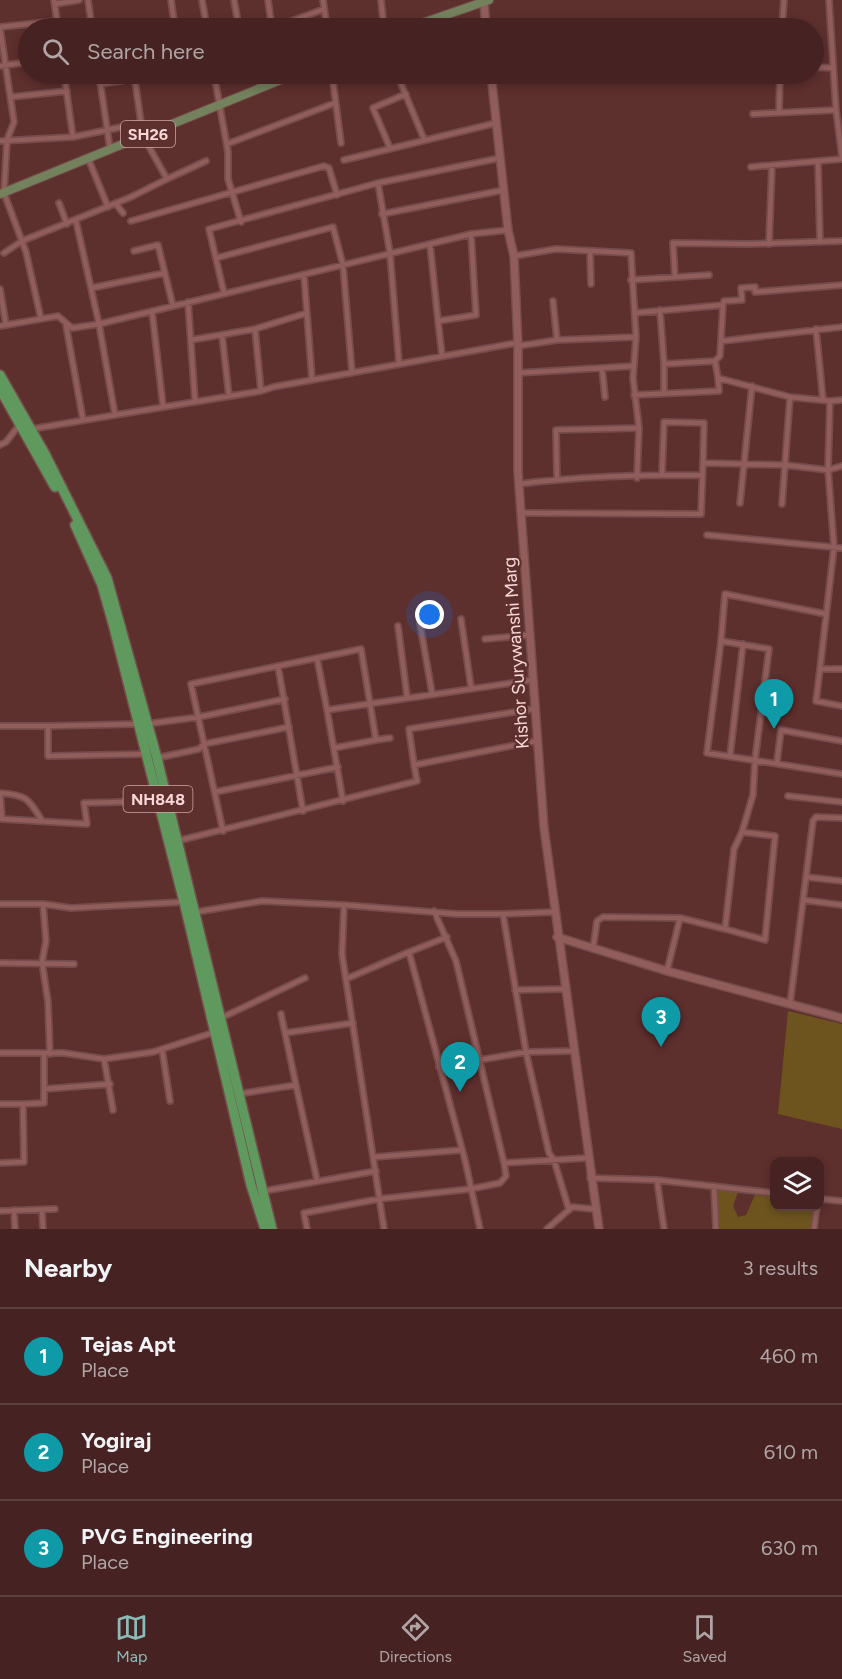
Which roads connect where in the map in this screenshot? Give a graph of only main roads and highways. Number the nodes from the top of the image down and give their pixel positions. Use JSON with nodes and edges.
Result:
{"nodes":[{"id":1,"x":485,"y":1,"type":"edge"},
{"id":2,"x":437,"y":18,"type":"edge"},
{"id":3,"x":270,"y":84,"type":"edge"},
{"id":4,"x":2,"y":194,"type":"edge"},
{"id":5,"x":0,"y":375,"type":"edge"},
{"id":6,"x":0,"y":389,"type":"edge"},
{"id":7,"x":144,"y":724,"type":"junction"},
{"id":8,"x":173,"y":842,"type":"junction"},
{"id":9,"x":219,"y":1031,"type":"junction"},
{"id":10,"x":265,"y":1222,"type":"edge"},
{"id":11,"x":272,"y":1229,"type":"edge"}],
"edges":[{"from":1,"to":2,"type":"main road"},
{"from":3,"to":4,"type":"main road","number":"SH26"},
{"from":5,"to":7,"type":"highway","number":"NH848"},
{"from":6,"to":7,"type":"highway","number":"NH848"},
{"from":7,"to":8,"type":"highway","number":"NH848"},
{"from":7,"to":8,"type":"highway","number":"NH848"},
{"from":8,"to":9,"type":"highway","number":"NH848"},
{"from":9,"to":10,"type":"highway","number":"NH848"},
{"from":9,"to":10,"type":"highway","number":"NH848"},
{"from":10,"to":11,"type":"highway","number":"NH848"}]}
